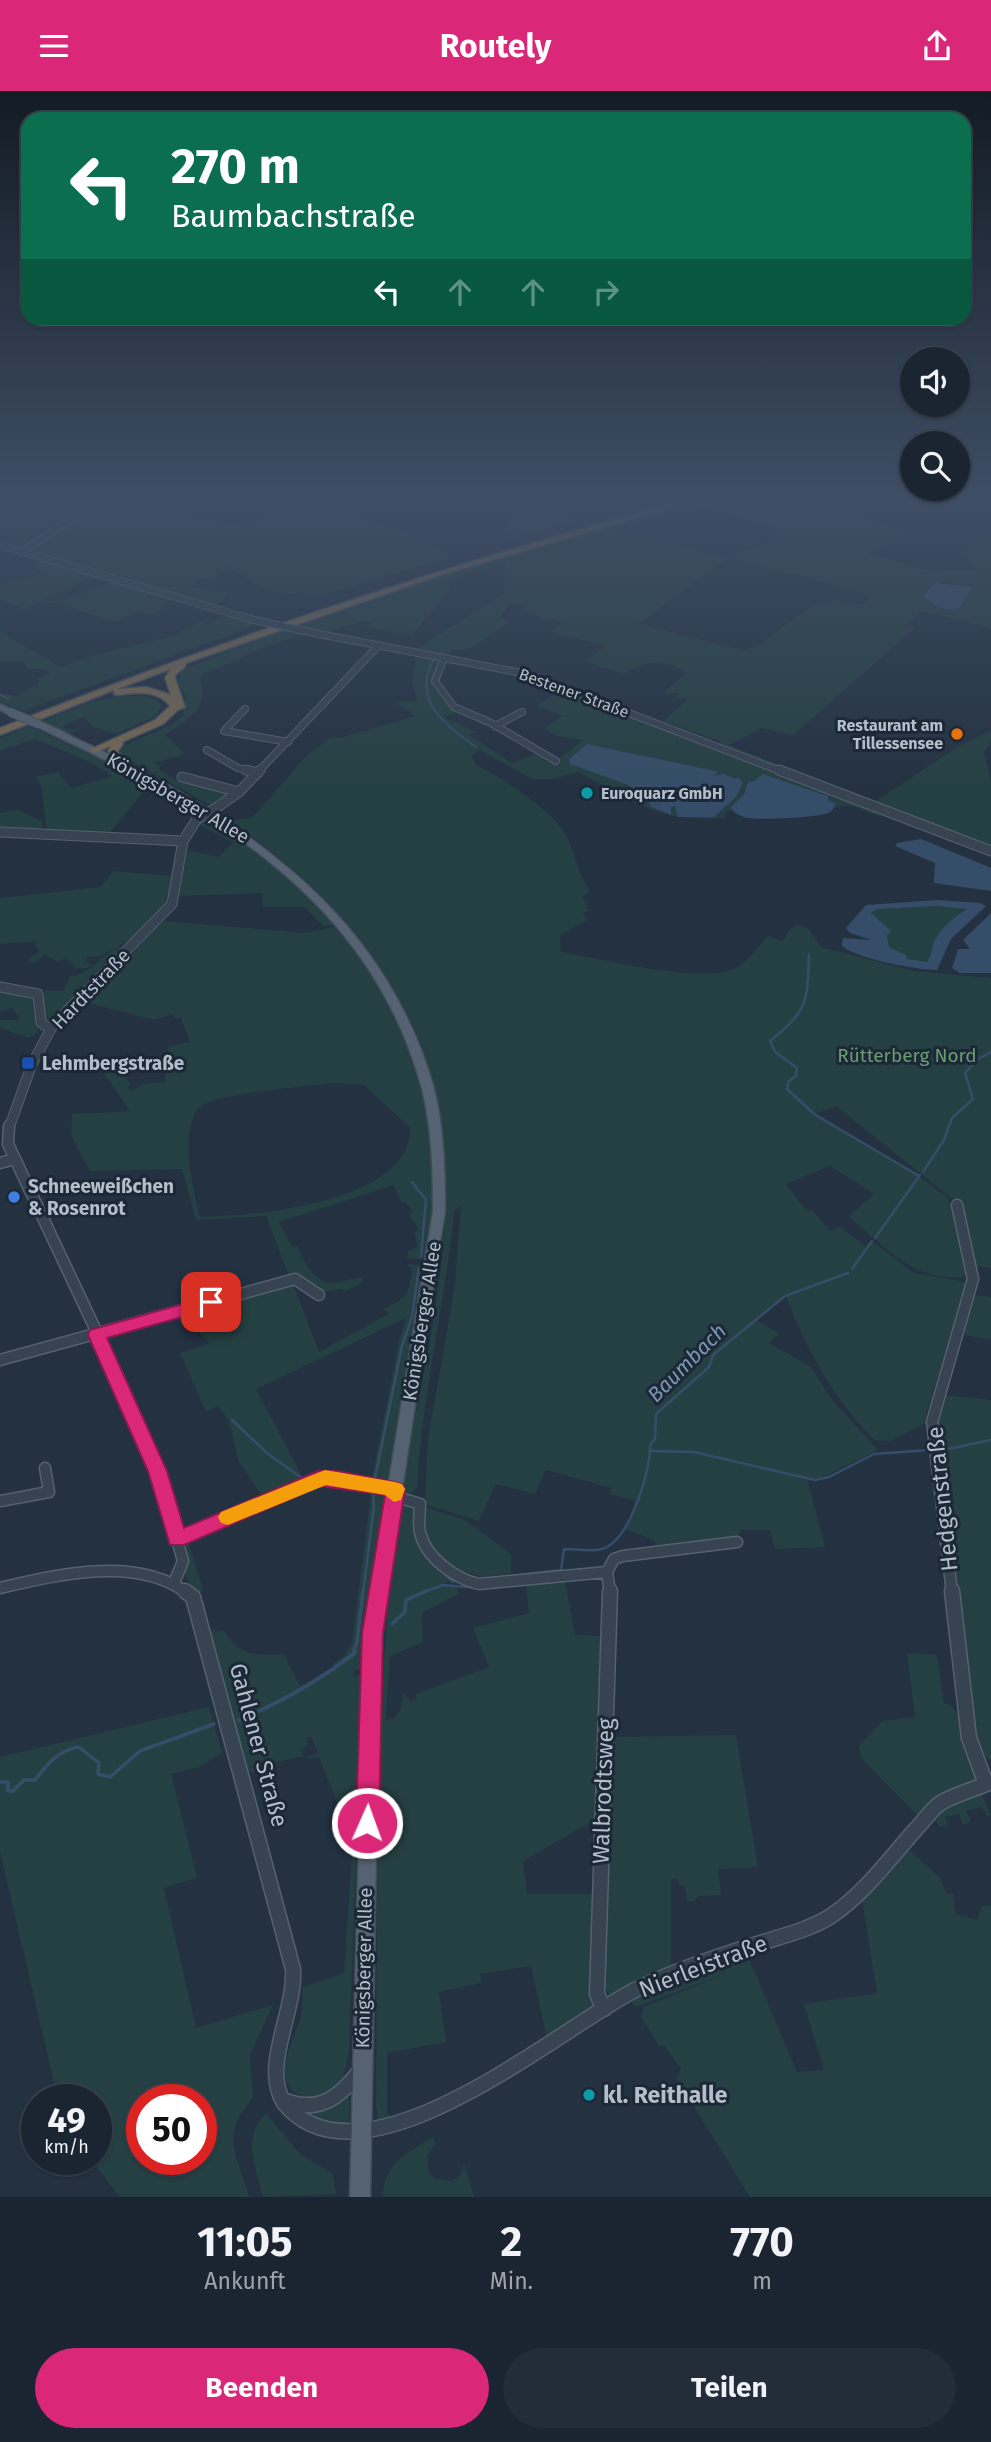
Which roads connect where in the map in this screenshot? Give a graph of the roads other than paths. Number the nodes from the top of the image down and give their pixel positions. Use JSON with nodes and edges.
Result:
{"nodes":[{"id":1,"x":169,"y":595,"type":"edge"},
{"id":2,"x":358,"y":595,"type":"edge"},
{"id":3,"x":374,"y":595,"type":"edge"},
{"id":4,"x":238,"y":640,"type":"junction"},
{"id":5,"x":379,"y":645,"type":"junction"},
{"id":6,"x":442,"y":658,"type":"junction"},
{"id":7,"x":0,"y":707,"type":"edge"},
{"id":8,"x":245,"y":709,"type":"dead end"},
{"id":9,"x":522,"y":712,"type":"dead end"},
{"id":10,"x":38,"y":720,"type":"junction"},
{"id":11,"x":0,"y":725,"type":"edge"},
{"id":12,"x":495,"y":726,"type":"junction"},
{"id":13,"x":0,"y":732,"type":"edge"},
{"id":14,"x":288,"y":741,"type":"junction"},
{"id":15,"x":118,"y":744,"type":"junction"},
{"id":16,"x":207,"y":750,"type":"dead end"},
{"id":17,"x":97,"y":751,"type":"junction"},
{"id":18,"x":556,"y":761,"type":"dead end"},
{"id":19,"x":120,"y":762,"type":"junction"},
{"id":20,"x":258,"y":773,"type":"junction"},
{"id":21,"x":182,"y":777,"type":"dead end"},
{"id":22,"x":239,"y":792,"type":"junction"},
{"id":23,"x":0,"y":832,"type":"edge"},
{"id":24,"x":183,"y":841,"type":"junction"},
{"id":25,"x":991,"y":851,"type":"edge"},
{"id":26,"x":0,"y":987,"type":"edge"},
{"id":27,"x":50,"y":1029,"type":"junction"},
{"id":28,"x":15,"y":1159,"type":"junction"},
{"id":29,"x":0,"y":1163,"type":"edge"},
{"id":30,"x":957,"y":1205,"type":"dead end"},
{"id":31,"x":319,"y":1295,"type":"dead end"},
{"id":32,"x":97,"y":1335,"type":"junction"},
{"id":33,"x":0,"y":1360,"type":"edge"},
{"id":34,"x":45,"y":1468,"type":"dead end"},
{"id":35,"x":395,"y":1493,"type":"junction"},
{"id":36,"x":0,"y":1501,"type":"edge"},
{"id":37,"x":177,"y":1540,"type":"junction"},
{"id":38,"x":737,"y":1542,"type":"dead end"},
{"id":39,"x":607,"y":1572,"type":"junction"},
{"id":40,"x":174,"y":1583,"type":"junction"},
{"id":41,"x":0,"y":1588,"type":"edge"},
{"id":42,"x":977,"y":1755,"type":"junction"},
{"id":43,"x":991,"y":1763,"type":"edge"},
{"id":44,"x":989,"y":1783,"type":"edge"},
{"id":45,"x":604,"y":2008,"type":"junction"},
{"id":46,"x":362,"y":2069,"type":"junction"},
{"id":47,"x":282,"y":2099,"type":"junction"},
{"id":48,"x":364,"y":2145,"type":"junction"},
{"id":49,"x":360,"y":2197,"type":"edge"}],
"edges":[{"from":1,"to":5,"type":"street","name":"Bestener Straße","bridge":true},
{"from":2,"to":11,"type":"highway"},
{"from":3,"to":4,"type":"highway"},
{"from":4,"to":10,"type":"highway"},
{"from":4,"to":15,"type":"highway"},
{"from":5,"to":6,"type":"street","name":"Bestener Straße"},
{"from":5,"to":14,"type":"street","name":"Hardtstraße"},
{"from":6,"to":12,"type":"street"},
{"from":6,"to":25,"type":"street","name":"Bestener Straße"},
{"from":7,"to":10,"type":"main road","name":"Königsberger Allee","bridge":true},
{"from":8,"to":14,"type":"street"},
{"from":9,"to":12,"type":"street"},
{"from":10,"to":13,"type":"highway"},
{"from":10,"to":17,"type":"main road","name":"Königsberger Allee"},
{"from":10,"to":17,"type":"highway"},
{"from":12,"to":18,"type":"street"},
{"from":14,"to":20,"type":"street","name":"Hardtstraße"},
{"from":15,"to":17,"type":"highway"},
{"from":15,"to":19,"type":"highway"},
{"from":16,"to":20,"type":"street"},
{"from":17,"to":19,"type":"main road","name":"Königsberger Allee"},
{"from":19,"to":35,"type":"main road","name":"Königsberger Allee"},
{"from":20,"to":22,"type":"street","name":"Hardtstraße"},
{"from":21,"to":22,"type":"street"},
{"from":22,"to":24,"type":"street","name":"Hardtstraße","bridge":true},
{"from":23,"to":24,"type":"street"},
{"from":24,"to":27,"type":"street","name":"Hardtstraße"},
{"from":26,"to":27,"type":"street"},
{"from":27,"to":28,"type":"street","name":"Hardtstraße"},
{"from":28,"to":29,"type":"street"},
{"from":28,"to":32,"type":"street","name":"Hardtstraße"},
{"from":30,"to":42,"type":"street","name":"Hedgenstraße"},
{"from":31,"to":32,"type":"street"},
{"from":32,"to":33,"type":"street"},
{"from":32,"to":37,"type":"street","name":"Hardtstraße"},
{"from":34,"to":36,"type":"street"},
{"from":35,"to":37,"type":"street"},
{"from":35,"to":39,"type":"street"},
{"from":35,"to":46,"type":"main road","name":"Königsberger Allee"},
{"from":37,"to":40,"type":"street","name":"Hardtstraße"},
{"from":38,"to":39,"type":"street"},
{"from":39,"to":45,"type":"street","name":"Walbrodtsweg"},
{"from":40,"to":41,"type":"street"},
{"from":40,"to":47,"type":"street","name":"Gahlener Straße"},
{"from":42,"to":43,"type":"street"},
{"from":42,"to":44,"type":"street","name":"Hedgenstraße"},
{"from":44,"to":45,"type":"street","name":"Nierleistraße"},
{"from":45,"to":48,"type":"street","name":"Nierleistraße"},
{"from":46,"to":47,"type":"street"},
{"from":46,"to":48,"type":"main road","name":"Königsberger Allee"},
{"from":47,"to":48,"type":"street","name":"Gahlener Straße"},
{"from":48,"to":49,"type":"main road"}]}
